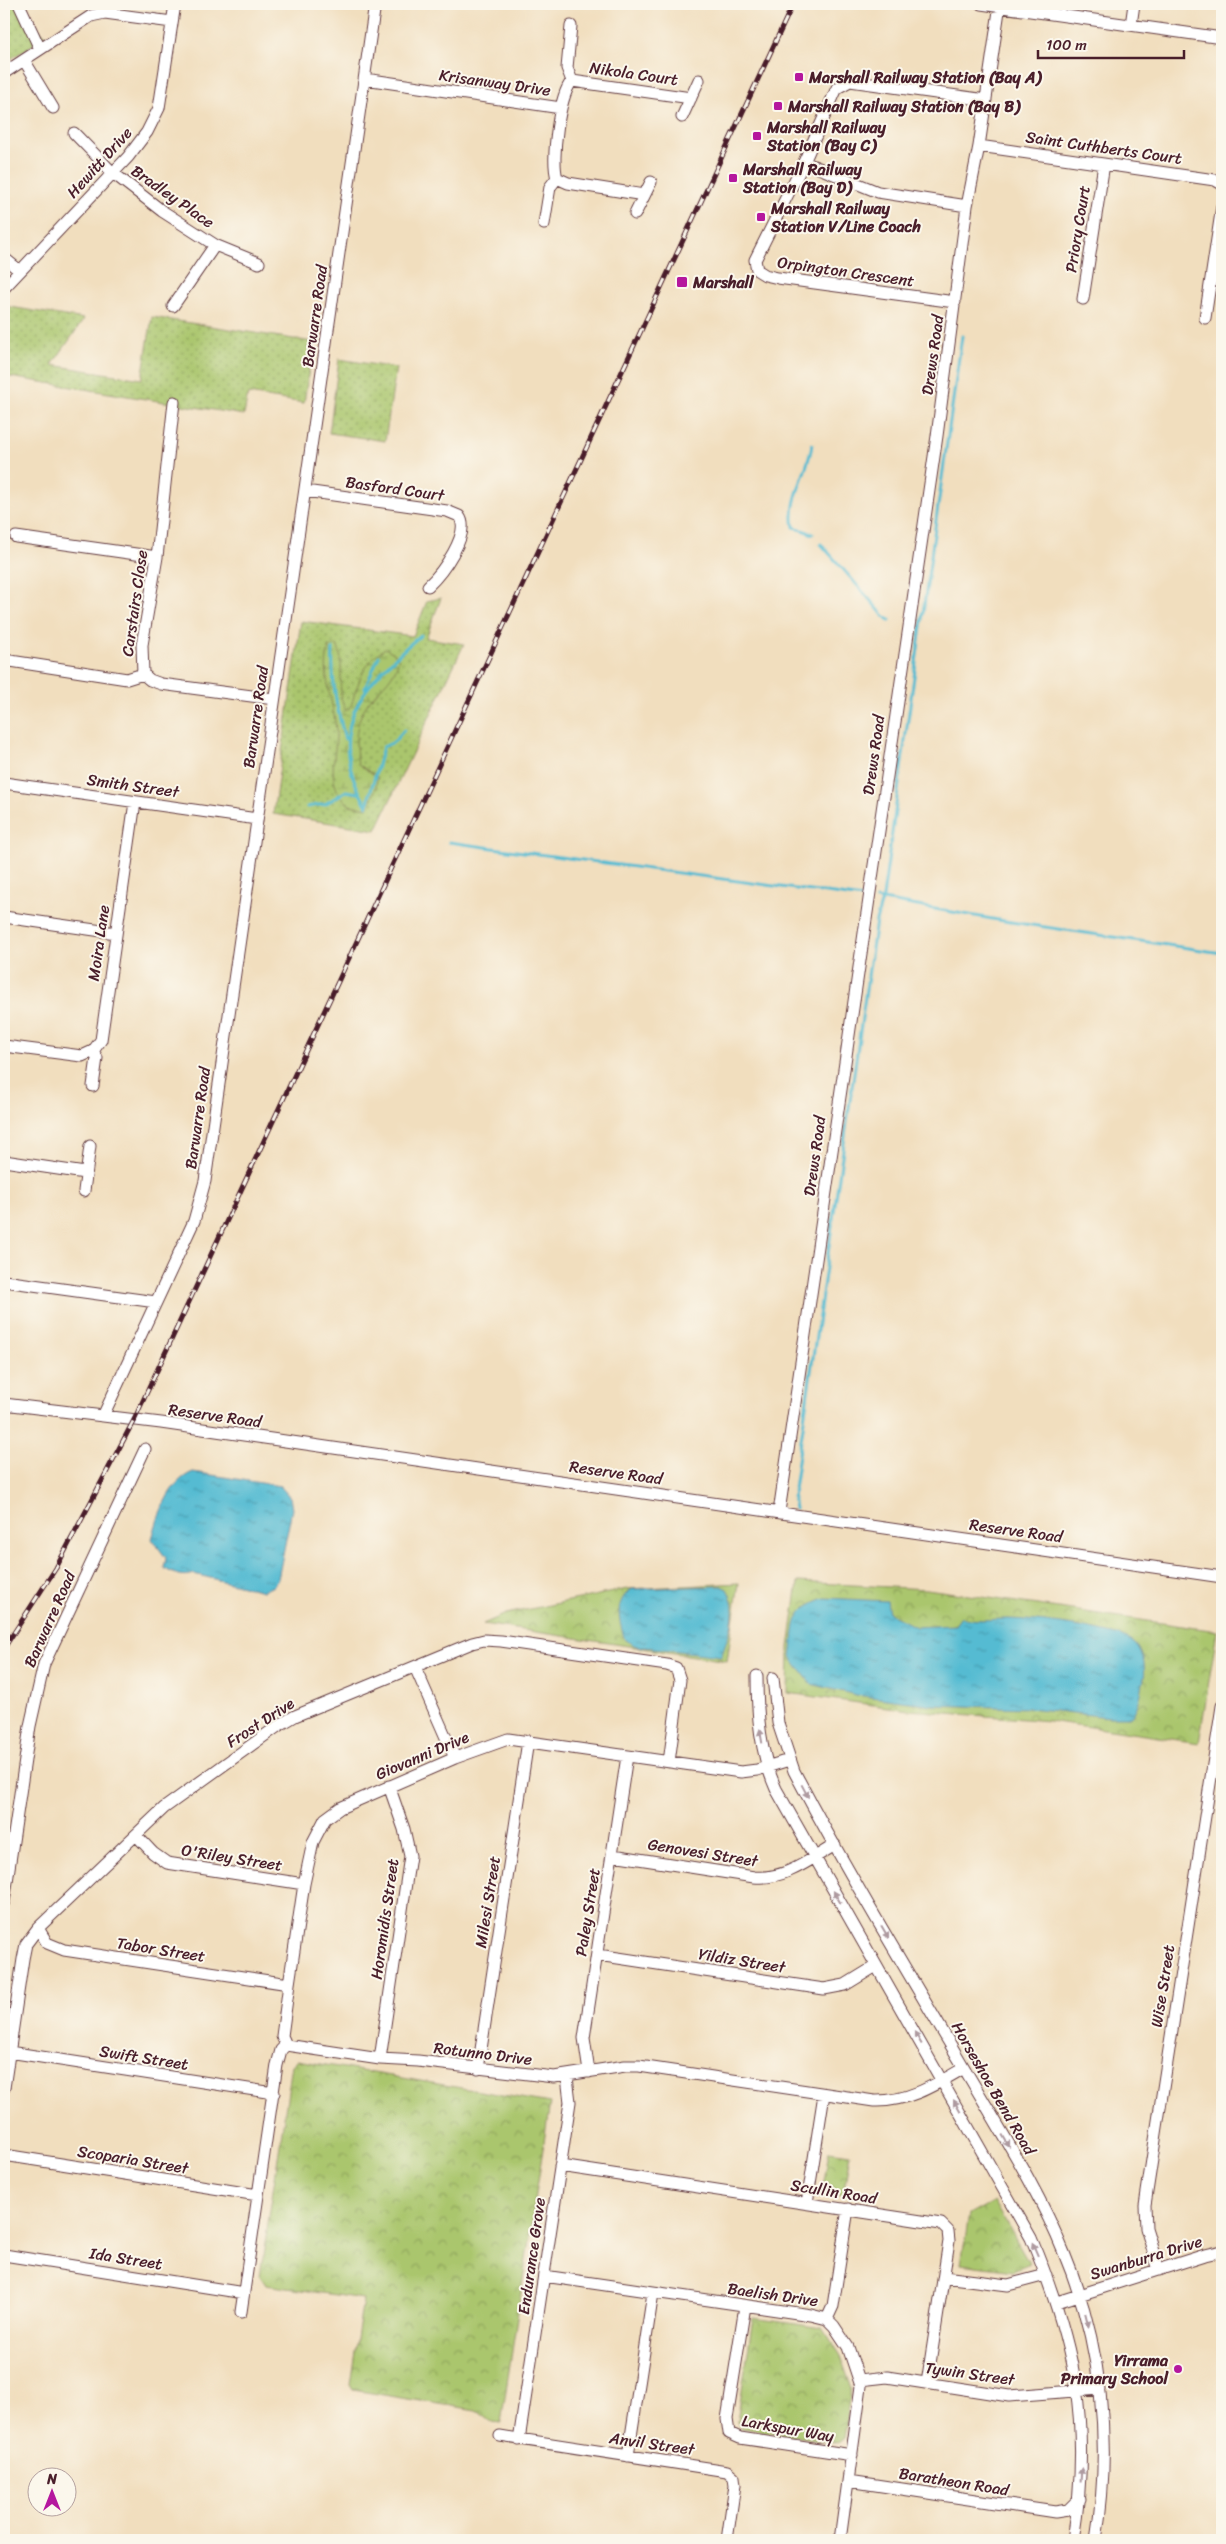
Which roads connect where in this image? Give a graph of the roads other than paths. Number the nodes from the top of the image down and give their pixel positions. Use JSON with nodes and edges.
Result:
{"nodes":[{"id":1,"x":19,"y":4,"type":"edge"},
{"id":2,"x":175,"y":4,"type":"edge"},
{"id":3,"x":375,"y":4,"type":"edge"},
{"id":4,"x":981,"y":4,"type":"edge"},
{"id":5,"x":1134,"y":4,"type":"edge"},
{"id":6,"x":1000,"y":5,"type":"edge"},
{"id":7,"x":172,"y":22,"type":"junction"},
{"id":8,"x":1131,"y":25,"type":"junction"},
{"id":9,"x":571,"y":26,"type":"dead end"},
{"id":10,"x":1222,"y":38,"type":"edge"},
{"id":11,"x":40,"y":49,"type":"junction"},
{"id":12,"x":24,"y":60,"type":"junction"},
{"id":13,"x":4,"y":73,"type":"edge"},
{"id":14,"x":365,"y":79,"type":"junction"},
{"id":15,"x":699,"y":80,"type":"dead end"},
{"id":16,"x":572,"y":81,"type":"junction"},
{"id":17,"x":691,"y":98,"type":"junction"},
{"id":18,"x":986,"y":100,"type":"junction"},
{"id":19,"x":53,"y":108,"type":"dead end"},
{"id":20,"x":561,"y":108,"type":"junction"},
{"id":21,"x":682,"y":117,"type":"dead end"},
{"id":22,"x":74,"y":133,"type":"dead end"},
{"id":23,"x":979,"y":146,"type":"junction"},
{"id":24,"x":804,"y":162,"type":"junction"},
{"id":25,"x":1104,"y":164,"type":"junction"},
{"id":26,"x":113,"y":173,"type":"junction"},
{"id":27,"x":557,"y":178,"type":"junction"},
{"id":28,"x":651,"y":182,"type":"dead end"},
{"id":29,"x":1222,"y":184,"type":"edge"},
{"id":30,"x":644,"y":195,"type":"junction"},
{"id":31,"x":967,"y":206,"type":"junction"},
{"id":32,"x":1222,"y":206,"type":"edge"},
{"id":33,"x":635,"y":214,"type":"dead end"},
{"id":34,"x":544,"y":224,"type":"dead end"},
{"id":35,"x":215,"y":245,"type":"junction"},
{"id":36,"x":4,"y":258,"type":"edge"},
{"id":37,"x":259,"y":263,"type":"dead end"},
{"id":38,"x":20,"y":271,"type":"junction"},
{"id":39,"x":4,"y":288,"type":"edge"},
{"id":40,"x":1083,"y":299,"type":"dead end"},
{"id":41,"x":956,"y":302,"type":"junction"},
{"id":42,"x":173,"y":306,"type":"dead end"},
{"id":43,"x":1205,"y":318,"type":"dead end"},
{"id":44,"x":174,"y":402,"type":"dead end"},
{"id":45,"x":305,"y":490,"type":"junction"},
{"id":46,"x":16,"y":537,"type":"dead end"},
{"id":47,"x":156,"y":557,"type":"junction"},
{"id":48,"x":428,"y":586,"type":"dead end"},
{"id":49,"x":4,"y":660,"type":"edge"},
{"id":50,"x":143,"y":674,"type":"junction"},
{"id":51,"x":274,"y":699,"type":"junction"},
{"id":52,"x":4,"y":783,"type":"edge"},
{"id":53,"x":135,"y":802,"type":"junction"},
{"id":54,"x":257,"y":819,"type":"junction"},
{"id":55,"x":4,"y":917,"type":"edge"},
{"id":56,"x":116,"y":933,"type":"junction"},
{"id":57,"x":4,"y":1046,"type":"edge"},
{"id":58,"x":93,"y":1051,"type":"junction"},
{"id":59,"x":93,"y":1086,"type":"dead end"},
{"id":60,"x":90,"y":1146,"type":"dead end"},
{"id":61,"x":4,"y":1161,"type":"edge"},
{"id":62,"x":85,"y":1173,"type":"junction"},
{"id":63,"x":84,"y":1191,"type":"dead end"},
{"id":64,"x":4,"y":1281,"type":"edge"},
{"id":65,"x":156,"y":1302,"type":"junction"},
{"id":66,"x":4,"y":1404,"type":"edge"},
{"id":67,"x":103,"y":1416,"type":"junction"},
{"id":68,"x":145,"y":1449,"type":"dead end"},
{"id":69,"x":779,"y":1512,"type":"junction"},
{"id":70,"x":1222,"y":1577,"type":"edge"},
{"id":71,"x":415,"y":1667,"type":"junction"},
{"id":72,"x":757,"y":1676,"type":"dead end"},
{"id":73,"x":773,"y":1678,"type":"dead end"},
{"id":74,"x":1222,"y":1706,"type":"edge"},
{"id":75,"x":528,"y":1740,"type":"junction"},
{"id":76,"x":627,"y":1756,"type":"junction"},
{"id":77,"x":455,"y":1758,"type":"junction"},
{"id":78,"x":789,"y":1760,"type":"junction"},
{"id":79,"x":669,"y":1762,"type":"junction"},
{"id":80,"x":768,"y":1767,"type":"junction"},
{"id":81,"x":389,"y":1786,"type":"junction"},
{"id":82,"x":136,"y":1834,"type":"junction"},
{"id":83,"x":835,"y":1845,"type":"junction"},
{"id":84,"x":613,"y":1855,"type":"junction"},
{"id":85,"x":814,"y":1857,"type":"junction"},
{"id":86,"x":304,"y":1884,"type":"junction"},
{"id":87,"x":4,"y":1902,"type":"edge"},
{"id":88,"x":38,"y":1928,"type":"junction"},
{"id":89,"x":598,"y":1955,"type":"junction"},
{"id":90,"x":876,"y":1966,"type":"junction"},
{"id":91,"x":289,"y":1984,"type":"junction"},
{"id":92,"x":286,"y":2045,"type":"junction"},
{"id":93,"x":9,"y":2052,"type":"junction"},
{"id":94,"x":380,"y":2059,"type":"junction"},
{"id":95,"x":964,"y":2068,"type":"junction"},
{"id":96,"x":478,"y":2069,"type":"junction"},
{"id":97,"x":589,"y":2072,"type":"junction"},
{"id":98,"x":568,"y":2077,"type":"junction"},
{"id":99,"x":943,"y":2080,"type":"junction"},
{"id":100,"x":4,"y":2088,"type":"edge"},
{"id":101,"x":274,"y":2093,"type":"junction"},
{"id":102,"x":824,"y":2094,"type":"junction"},
{"id":103,"x":4,"y":2155,"type":"edge"},
{"id":104,"x":560,"y":2166,"type":"junction"},
{"id":105,"x":258,"y":2195,"type":"junction"},
{"id":106,"x":808,"y":2203,"type":"junction"},
{"id":107,"x":848,"y":2209,"type":"junction"},
{"id":108,"x":1222,"y":2251,"type":"edge"},
{"id":109,"x":4,"y":2255,"type":"edge"},
{"id":110,"x":1158,"y":2270,"type":"junction"},
{"id":111,"x":1046,"y":2275,"type":"junction"},
{"id":112,"x":544,"y":2276,"type":"junction"},
{"id":113,"x":944,"y":2276,"type":"junction"},
{"id":114,"x":653,"y":2292,"type":"junction"},
{"id":115,"x":244,"y":2293,"type":"junction"},
{"id":116,"x":1079,"y":2295,"type":"junction"},
{"id":117,"x":1057,"y":2302,"type":"junction"},
{"id":118,"x":745,"y":2306,"type":"junction"},
{"id":119,"x":241,"y":2312,"type":"dead end"},
{"id":120,"x":827,"y":2319,"type":"junction"},
{"id":121,"x":860,"y":2380,"type":"junction"},
{"id":122,"x":927,"y":2383,"type":"junction"},
{"id":123,"x":1100,"y":2389,"type":"junction"},
{"id":124,"x":1077,"y":2392,"type":"junction"},
{"id":125,"x":500,"y":2436,"type":"dead end"},
{"id":126,"x":519,"y":2440,"type":"junction"},
{"id":127,"x":852,"y":2455,"type":"junction"},
{"id":128,"x":628,"y":2456,"type":"junction"},
{"id":129,"x":849,"y":2481,"type":"junction"},
{"id":130,"x":1079,"y":2499,"type":"junction"},
{"id":131,"x":1102,"y":2501,"type":"junction"},
{"id":132,"x":1055,"y":2512,"type":"junction"},
{"id":133,"x":1074,"y":2535,"type":"edge"},
{"id":134,"x":727,"y":2540,"type":"edge"},
{"id":135,"x":840,"y":2540,"type":"edge"},
{"id":136,"x":1096,"y":2540,"type":"edge"},
{"id":137,"x":1103,"y":2540,"type":"edge"}],
"edges":[{"from":1,"to":11,"type":"street"},
{"from":2,"to":7,"type":"street","name":"Hewitt Drive"},
{"from":3,"to":14,"type":"street","name":"Barwarre Road"},
{"from":4,"to":6,"type":"street"},
{"from":5,"to":8,"type":"street"},
{"from":6,"to":8,"type":"street"},
{"from":6,"to":18,"type":"street","name":"Drews Road"},
{"from":7,"to":11,"type":"street"},
{"from":7,"to":26,"type":"street","name":"Hewitt Drive"},
{"from":8,"to":10,"type":"street"},
{"from":9,"to":16,"type":"street","name":"Nikola Court"},
{"from":11,"to":12,"type":"street"},
{"from":12,"to":13,"type":"street"},
{"from":12,"to":19,"type":"street"},
{"from":14,"to":20,"type":"street","name":"Krisanway Drive"},
{"from":14,"to":45,"type":"street","name":"Barwarre Road"},
{"from":15,"to":17,"type":"street","name":"Nikola Court"},
{"from":16,"to":17,"type":"street","name":"Nikola Court"},
{"from":16,"to":20,"type":"street","name":"Nikola Court"},
{"from":17,"to":21,"type":"street","name":"Nikola Court"},
{"from":18,"to":23,"type":"street","name":"Drews Road"},
{"from":18,"to":24,"type":"street","name":"Orpington Crescent"},
{"from":20,"to":27,"type":"street","name":"Krisanway Drive"},
{"from":22,"to":26,"type":"street","name":"Bradley Place"},
{"from":23,"to":25,"type":"street","name":"Saint Cuthberts Court"},
{"from":23,"to":31,"type":"street","name":"Drews Road"},
{"from":24,"to":31,"type":"street"},
{"from":24,"to":41,"type":"street","name":"Orpington Crescent"},
{"from":25,"to":29,"type":"street","name":"Saint Cuthberts Court"},
{"from":25,"to":40,"type":"street","name":"Priory Court"},
{"from":26,"to":35,"type":"street","name":"Bradley Place"},
{"from":26,"to":38,"type":"street","name":"Hewitt Drive"},
{"from":27,"to":30,"type":"street"},
{"from":27,"to":34,"type":"street","name":"Krisanway Drive"},
{"from":28,"to":30,"type":"street"},
{"from":30,"to":33,"type":"street"},
{"from":31,"to":41,"type":"street","name":"Drews Road"},
{"from":32,"to":43,"type":"street"},
{"from":35,"to":37,"type":"street","name":"Bradley Place"},
{"from":35,"to":42,"type":"street","name":"Bradley Place"},
{"from":36,"to":38,"type":"street"},
{"from":38,"to":39,"type":"street","name":"Hewitt Drive"},
{"from":41,"to":69,"type":"street","name":"Drews Road"},
{"from":44,"to":47,"type":"street","name":"Carstairs Close"},
{"from":45,"to":48,"type":"street","name":"Basford Court"},
{"from":45,"to":51,"type":"street","name":"Barwarre Road"},
{"from":46,"to":47,"type":"street"},
{"from":47,"to":50,"type":"street","name":"Carstairs Close"},
{"from":49,"to":50,"type":"street"},
{"from":50,"to":51,"type":"street","name":"Carstairs Close"},
{"from":51,"to":54,"type":"street","name":"Barwarre Road"},
{"from":52,"to":53,"type":"street","name":"Smith Street"},
{"from":53,"to":54,"type":"street","name":"Smith Street"},
{"from":53,"to":56,"type":"street","name":"Moira Lane"},
{"from":54,"to":65,"type":"street","name":"Barwarre Road"},
{"from":55,"to":56,"type":"street"},
{"from":56,"to":58,"type":"street","name":"Moira Lane"},
{"from":57,"to":58,"type":"street"},
{"from":58,"to":59,"type":"street","name":"Moira Lane"},
{"from":60,"to":62,"type":"street"},
{"from":61,"to":62,"type":"street"},
{"from":62,"to":63,"type":"street"},
{"from":64,"to":65,"type":"street"},
{"from":65,"to":67,"type":"street","name":"Barwarre Road"},
{"from":66,"to":67,"type":"street","name":"Reserve Road"},
{"from":67,"to":69,"type":"street","name":"Reserve Road"},
{"from":68,"to":87,"type":"street","name":"Barwarre Road"},
{"from":69,"to":70,"type":"street","name":"Reserve Road"},
{"from":71,"to":77,"type":"street"},
{"from":71,"to":79,"type":"street","name":"Frost Drive"},
{"from":71,"to":82,"type":"street","name":"Frost Drive"},
{"from":80,"to":72,"type":"street","one_way":true},
{"from":73,"to":78,"type":"street","name":"Horseshoe Bend Road"},
{"from":74,"to":110,"type":"street","name":"Wise Street"},
{"from":75,"to":76,"type":"street","name":"Giovanni Drive"},
{"from":75,"to":77,"type":"street","name":"Giovanni Drive"},
{"from":75,"to":96,"type":"street","name":"Milesi Street"},
{"from":76,"to":79,"type":"street","name":"Giovanni Drive"},
{"from":76,"to":84,"type":"street","name":"Paley Street"},
{"from":77,"to":81,"type":"street","name":"Giovanni Drive"},
{"from":78,"to":80,"type":"street","name":"Giovanni Drive"},
{"from":78,"to":83,"type":"street","name":"Horseshoe Bend Road","one_way":true},
{"from":79,"to":80,"type":"street","name":"Giovanni Drive"},
{"from":80,"to":85,"type":"street"},
{"from":81,"to":86,"type":"street","name":"Giovanni Drive"},
{"from":81,"to":94,"type":"street","name":"Horomidis Street"},
{"from":82,"to":86,"type":"street","name":"O'Riley Street"},
{"from":82,"to":88,"type":"street","name":"Frost Drive"},
{"from":83,"to":85,"type":"street","name":"Genovesi Street"},
{"from":83,"to":95,"type":"street","name":"Horseshoe Bend Road","one_way":true},
{"from":84,"to":85,"type":"street","name":"Genovesi Street"},
{"from":84,"to":89,"type":"street","name":"Paley Street"},
{"from":90,"to":85,"type":"street","one_way":true},
{"from":86,"to":91,"type":"street","name":"Giovanni Drive"},
{"from":88,"to":91,"type":"street","name":"Tabor Street"},
{"from":88,"to":93,"type":"street","name":"Frost Drive"},
{"from":89,"to":90,"type":"street","name":"Yildiz Street"},
{"from":89,"to":97,"type":"street","name":"Paley Street"},
{"from":99,"to":90,"type":"street","one_way":true},
{"from":91,"to":92,"type":"street","name":"Giovanni Drive"},
{"from":92,"to":94,"type":"street","name":"Rotunno Drive"},
{"from":92,"to":101,"type":"street"},
{"from":93,"to":100,"type":"street","name":"Frost Drive"},
{"from":93,"to":101,"type":"street","name":"Swift Street"},
{"from":94,"to":96,"type":"street","name":"Rotunno Drive"},
{"from":95,"to":99,"type":"street","name":"Rotunno Drive"},
{"from":95,"to":116,"type":"street","name":"Horseshoe Bend Road","one_way":true},
{"from":96,"to":98,"type":"street","name":"Rotunno Drive"},
{"from":97,"to":98,"type":"street","name":"Rotunno Drive"},
{"from":97,"to":102,"type":"street","name":"Rotunno Drive"},
{"from":98,"to":104,"type":"street","name":"Endurance Grove"},
{"from":99,"to":102,"type":"street","name":"Rotunno Drive"},
{"from":111,"to":99,"type":"street","one_way":true},
{"from":101,"to":105,"type":"street"},
{"from":102,"to":106,"type":"street"},
{"from":103,"to":105,"type":"street","name":"Scoparia Street"},
{"from":104,"to":106,"type":"street","name":"Scullin Road"},
{"from":104,"to":112,"type":"street","name":"Endurance Grove"},
{"from":105,"to":115,"type":"street"},
{"from":106,"to":107,"type":"street","name":"Scullin Road"},
{"from":107,"to":113,"type":"street","name":"Scullin Road"},
{"from":107,"to":120,"type":"street"},
{"from":108,"to":110,"type":"street","name":"Swanburra Drive"},
{"from":109,"to":115,"type":"street","name":"Ida Street"},
{"from":110,"to":116,"type":"street","name":"Swanburra Drive"},
{"from":111,"to":113,"type":"street"},
{"from":111,"to":117,"type":"street"},
{"from":112,"to":114,"type":"street","name":"Baelish Drive"},
{"from":112,"to":126,"type":"street","name":"Endurance Grove"},
{"from":113,"to":122,"type":"street","name":"Scullin Road"},
{"from":114,"to":118,"type":"street","name":"Baelish Drive"},
{"from":114,"to":128,"type":"street"},
{"from":115,"to":119,"type":"street"},
{"from":116,"to":117,"type":"street","name":"Swanburra Drive"},
{"from":116,"to":123,"type":"street","name":"Horseshoe Bend Road","one_way":true},
{"from":117,"to":124,"type":"street"},
{"from":118,"to":120,"type":"street","name":"Baelish Drive"},
{"from":118,"to":127,"type":"street","name":"Larkspur Way"},
{"from":120,"to":121,"type":"street","name":"Baelish Drive"},
{"from":121,"to":122,"type":"street","name":"Tywin Street"},
{"from":121,"to":127,"type":"street","name":"Baelish Drive"},
{"from":122,"to":124,"type":"street","name":"Tywin Street"},
{"from":123,"to":124,"type":"street","name":"Tywin Street"},
{"from":123,"to":131,"type":"street","name":"Horseshoe Bend Road"},
{"from":130,"to":124,"type":"street","one_way":true},
{"from":125,"to":126,"type":"street","name":"Anvil Street"},
{"from":126,"to":128,"type":"street","name":"Anvil Street"},
{"from":127,"to":129,"type":"street","name":"Baelish Drive"},
{"from":128,"to":134,"type":"street","name":"Anvil Street"},
{"from":129,"to":132,"type":"street","name":"Baratheon Road"},
{"from":129,"to":135,"type":"street","name":"Baelish Drive"},
{"from":130,"to":132,"type":"street"},
{"from":130,"to":133,"type":"street"},
{"from":131,"to":136,"type":"street","name":"Horseshoe Bend Road"},
{"from":131,"to":137,"type":"street"},
{"from":132,"to":133,"type":"street"}]}
